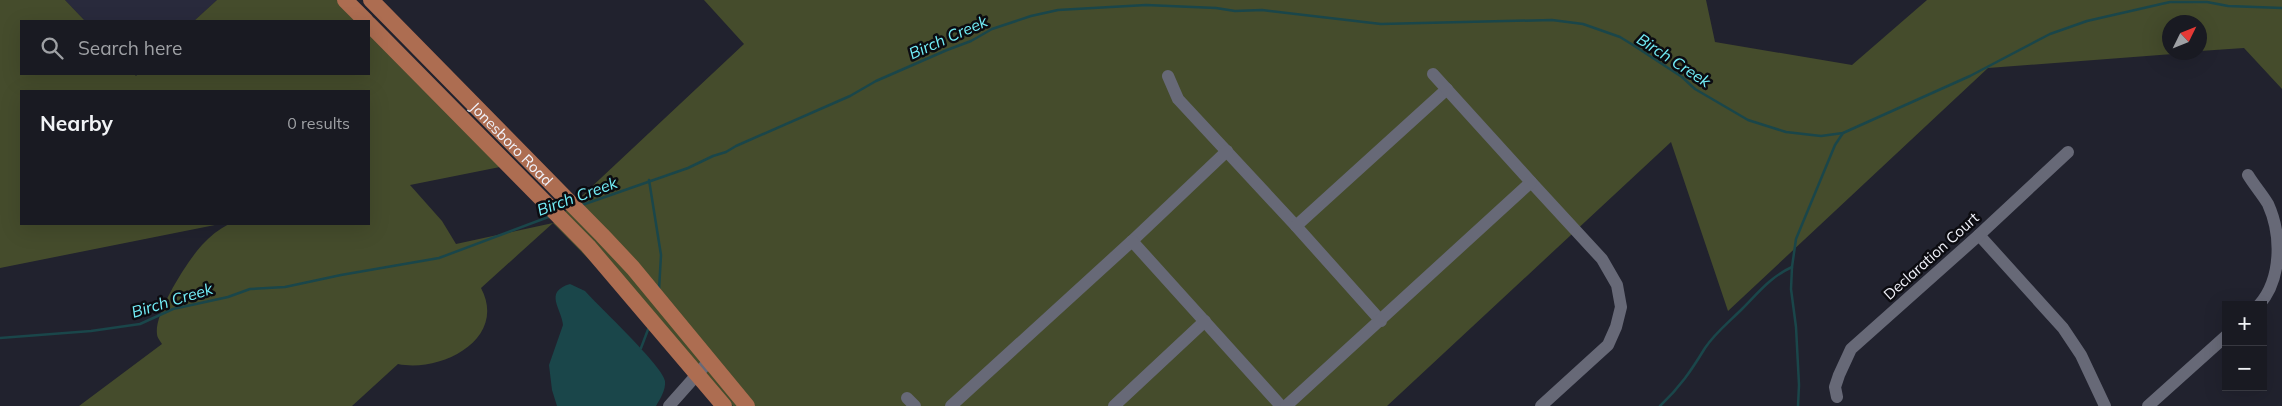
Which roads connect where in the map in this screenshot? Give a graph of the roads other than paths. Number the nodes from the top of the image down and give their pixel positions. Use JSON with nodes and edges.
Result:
{"nodes":[{"id":1,"x":346,"y":0,"type":"edge"},
{"id":2,"x":371,"y":0,"type":"edge"},
{"id":3,"x":366,"y":20,"type":"edge"},
{"id":4,"x":370,"y":24,"type":"edge"},
{"id":5,"x":1433,"y":74,"type":"dead end"},
{"id":6,"x":1168,"y":76,"type":"dead end"},
{"id":7,"x":1447,"y":89,"type":"junction"},
{"id":8,"x":1227,"y":151,"type":"junction"},
{"id":9,"x":2068,"y":152,"type":"dead end"},
{"id":10,"x":2248,"y":175,"type":"dead end"},
{"id":11,"x":1531,"y":182,"type":"junction"},
{"id":12,"x":1296,"y":226,"type":"junction"},
{"id":13,"x":1979,"y":235,"type":"junction"},
{"id":14,"x":1132,"y":241,"type":"junction"},
{"id":15,"x":2261,"y":301,"type":"edge"},
{"id":16,"x":1205,"y":321,"type":"junction"},
{"id":17,"x":1381,"y":321,"type":"junction"},
{"id":18,"x":2222,"y":340,"type":"edge"},
{"id":19,"x":710,"y":361,"type":"junction"},
{"id":20,"x":697,"y":373,"type":"junction"},
{"id":21,"x":1837,"y":396,"type":"dead end"},
{"id":22,"x":669,"y":406,"type":"edge"},
{"id":23,"x":724,"y":406,"type":"edge"},
{"id":24,"x":747,"y":406,"type":"edge"},
{"id":25,"x":950,"y":406,"type":"edge"},
{"id":26,"x":1114,"y":406,"type":"edge"},
{"id":27,"x":1281,"y":406,"type":"edge"},
{"id":28,"x":1286,"y":406,"type":"edge"},
{"id":29,"x":1541,"y":406,"type":"edge"},
{"id":30,"x":2105,"y":406,"type":"edge"},
{"id":31,"x":2148,"y":406,"type":"edge"}],
"edges":[{"from":1,"to":3,"type":"main road","name":"Jonesboro Road"},
{"from":2,"to":19,"type":"main road","name":"Jonesboro Road"},
{"from":4,"to":20,"type":"main road","name":"Jonesboro Road"},
{"from":5,"to":7,"type":"street"},
{"from":6,"to":8,"type":"street"},
{"from":7,"to":11,"type":"street"},
{"from":7,"to":12,"type":"street"},
{"from":8,"to":12,"type":"street"},
{"from":8,"to":14,"type":"street"},
{"from":9,"to":13,"type":"street","name":"Declaration Court"},
{"from":10,"to":15,"type":"street"},
{"from":11,"to":17,"type":"street"},
{"from":11,"to":29,"type":"street"},
{"from":12,"to":17,"type":"street"},
{"from":13,"to":21,"type":"street","name":"Declaration Court"},
{"from":13,"to":30,"type":"street"},
{"from":14,"to":16,"type":"street"},
{"from":14,"to":25,"type":"street"},
{"from":16,"to":26,"type":"street"},
{"from":16,"to":27,"type":"street"},
{"from":17,"to":28,"type":"street"},
{"from":18,"to":31,"type":"street"},
{"from":19,"to":20,"type":"street"},
{"from":19,"to":24,"type":"main road","name":"Jonesboro Road"},
{"from":20,"to":22,"type":"street"},
{"from":20,"to":23,"type":"main road","name":"Jonesboro Road"}]}
